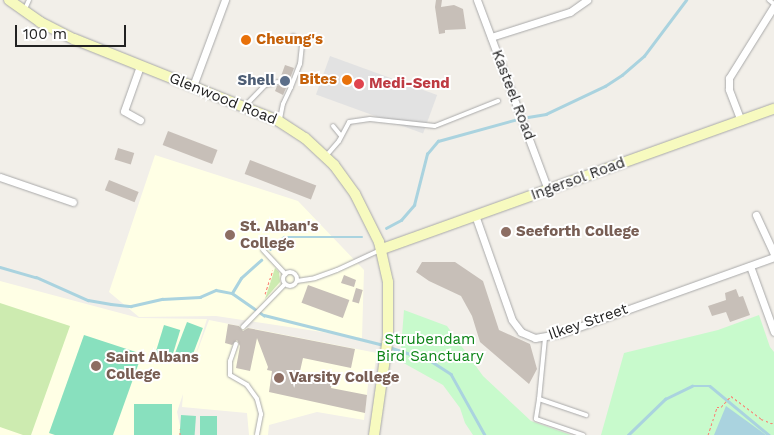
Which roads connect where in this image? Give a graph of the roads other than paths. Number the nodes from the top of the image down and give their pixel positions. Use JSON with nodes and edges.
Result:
{"nodes":[{"id":1,"x":9,"y":0,"type":"edge"},
{"id":2,"x":29,"y":0,"type":"edge"},
{"id":3,"x":226,"y":0,"type":"edge"},
{"id":4,"x":477,"y":0,"type":"edge"},
{"id":5,"x":587,"y":0,"type":"edge"},
{"id":6,"x":768,"y":0,"type":"edge"},
{"id":7,"x":774,"y":5,"type":"edge"},
{"id":8,"x":24,"y":11,"type":"junction"},
{"id":9,"x":292,"y":36,"type":"dead end"},
{"id":10,"x":491,"y":38,"type":"junction"},
{"id":11,"x":140,"y":66,"type":"junction"},
{"id":12,"x":278,"y":82,"type":"dead end"},
{"id":13,"x":194,"y":86,"type":"junction"},
{"id":14,"x":498,"y":101,"type":"dead end"},
{"id":15,"x":244,"y":106,"type":"junction"},
{"id":16,"x":774,"y":109,"type":"edge"},
{"id":17,"x":140,"y":120,"type":"dead end"},
{"id":18,"x":280,"y":121,"type":"junction"},
{"id":19,"x":741,"y":121,"type":"junction"},
{"id":20,"x":333,"y":126,"type":"dead end"},
{"id":21,"x":341,"y":136,"type":"junction"},
{"id":22,"x":326,"y":156,"type":"junction"},
{"id":23,"x":0,"y":177,"type":"edge"},
{"id":24,"x":548,"y":190,"type":"junction"},
{"id":25,"x":73,"y":202,"type":"dead end"},
{"id":26,"x":475,"y":215,"type":"junction"},
{"id":27,"x":756,"y":215,"type":"dead end"},
{"id":28,"x":382,"y":249,"type":"junction"},
{"id":29,"x":263,"y":250,"type":"dead end"},
{"id":30,"x":774,"y":255,"type":"edge"},
{"id":31,"x":750,"y":266,"type":"junction"},
{"id":32,"x":285,"y":274,"type":"junction"},
{"id":33,"x":297,"y":281,"type":"junction"},
{"id":34,"x":285,"y":284,"type":"junction"},
{"id":35,"x":243,"y":327,"type":"dead end"},
{"id":36,"x":774,"y":332,"type":"edge"},
{"id":37,"x":545,"y":338,"type":"junction"},
{"id":38,"x":236,"y":344,"type":"dead end"},
{"id":39,"x":539,"y":400,"type":"junction"},
{"id":40,"x":586,"y":415,"type":"dead end"},
{"id":41,"x":257,"y":435,"type":"edge"},
{"id":42,"x":374,"y":435,"type":"edge"},
{"id":43,"x":583,"y":435,"type":"edge"}],
"edges":[{"from":1,"to":8,"type":"street","name":"Glenwood Road"},
{"from":2,"to":8,"type":"lane"},
{"from":3,"to":13,"type":"street"},
{"from":4,"to":10,"type":"street","name":"Kasteel Road"},
{"from":5,"to":10,"type":"street"},
{"from":6,"to":7,"type":"lane"},
{"from":7,"to":19,"type":"street"},
{"from":8,"to":11,"type":"street","name":"Glenwood Road"},
{"from":9,"to":18,"type":"lane"},
{"from":10,"to":24,"type":"street","name":"Kasteel Road"},
{"from":11,"to":13,"type":"street","name":"Glenwood Road"},
{"from":11,"to":17,"type":"street"},
{"from":12,"to":15,"type":"lane"},
{"from":13,"to":15,"type":"street","name":"Glenwood Road"},
{"from":14,"to":21,"type":"lane"},
{"from":15,"to":18,"type":"street","name":"Glenwood Road"},
{"from":16,"to":19,"type":"street","name":"Ingersol Road"},
{"from":18,"to":22,"type":"street","name":"Glenwood Road"},
{"from":19,"to":24,"type":"street","name":"Ingersol Road"},
{"from":20,"to":21,"type":"lane"},
{"from":21,"to":22,"type":"lane"},
{"from":22,"to":28,"type":"street","name":"Glenwood Road"},
{"from":23,"to":25,"type":"street"},
{"from":24,"to":26,"type":"street","name":"Ingersol Road"},
{"from":26,"to":28,"type":"street","name":"Ingersol Road"},
{"from":26,"to":37,"type":"street","name":"Ilkey Street"},
{"from":27,"to":30,"type":"street"},
{"from":28,"to":33,"type":"lane"},
{"from":28,"to":42,"type":"street","name":"Glenwood Road"},
{"from":29,"to":32,"type":"lane"},
{"from":30,"to":31,"type":"street","name":"Ilkey Street"},
{"from":31,"to":36,"type":"street"},
{"from":31,"to":37,"type":"street","name":"Ilkey Street"},
{"from":32,"to":33,"type":"lane"},
{"from":32,"to":34,"type":"lane"},
{"from":33,"to":34,"type":"lane"},
{"from":34,"to":35,"type":"lane"},
{"from":37,"to":39,"type":"lane"},
{"from":38,"to":41,"type":"lane"},
{"from":39,"to":40,"type":"lane"},
{"from":39,"to":43,"type":"lane"}]}
